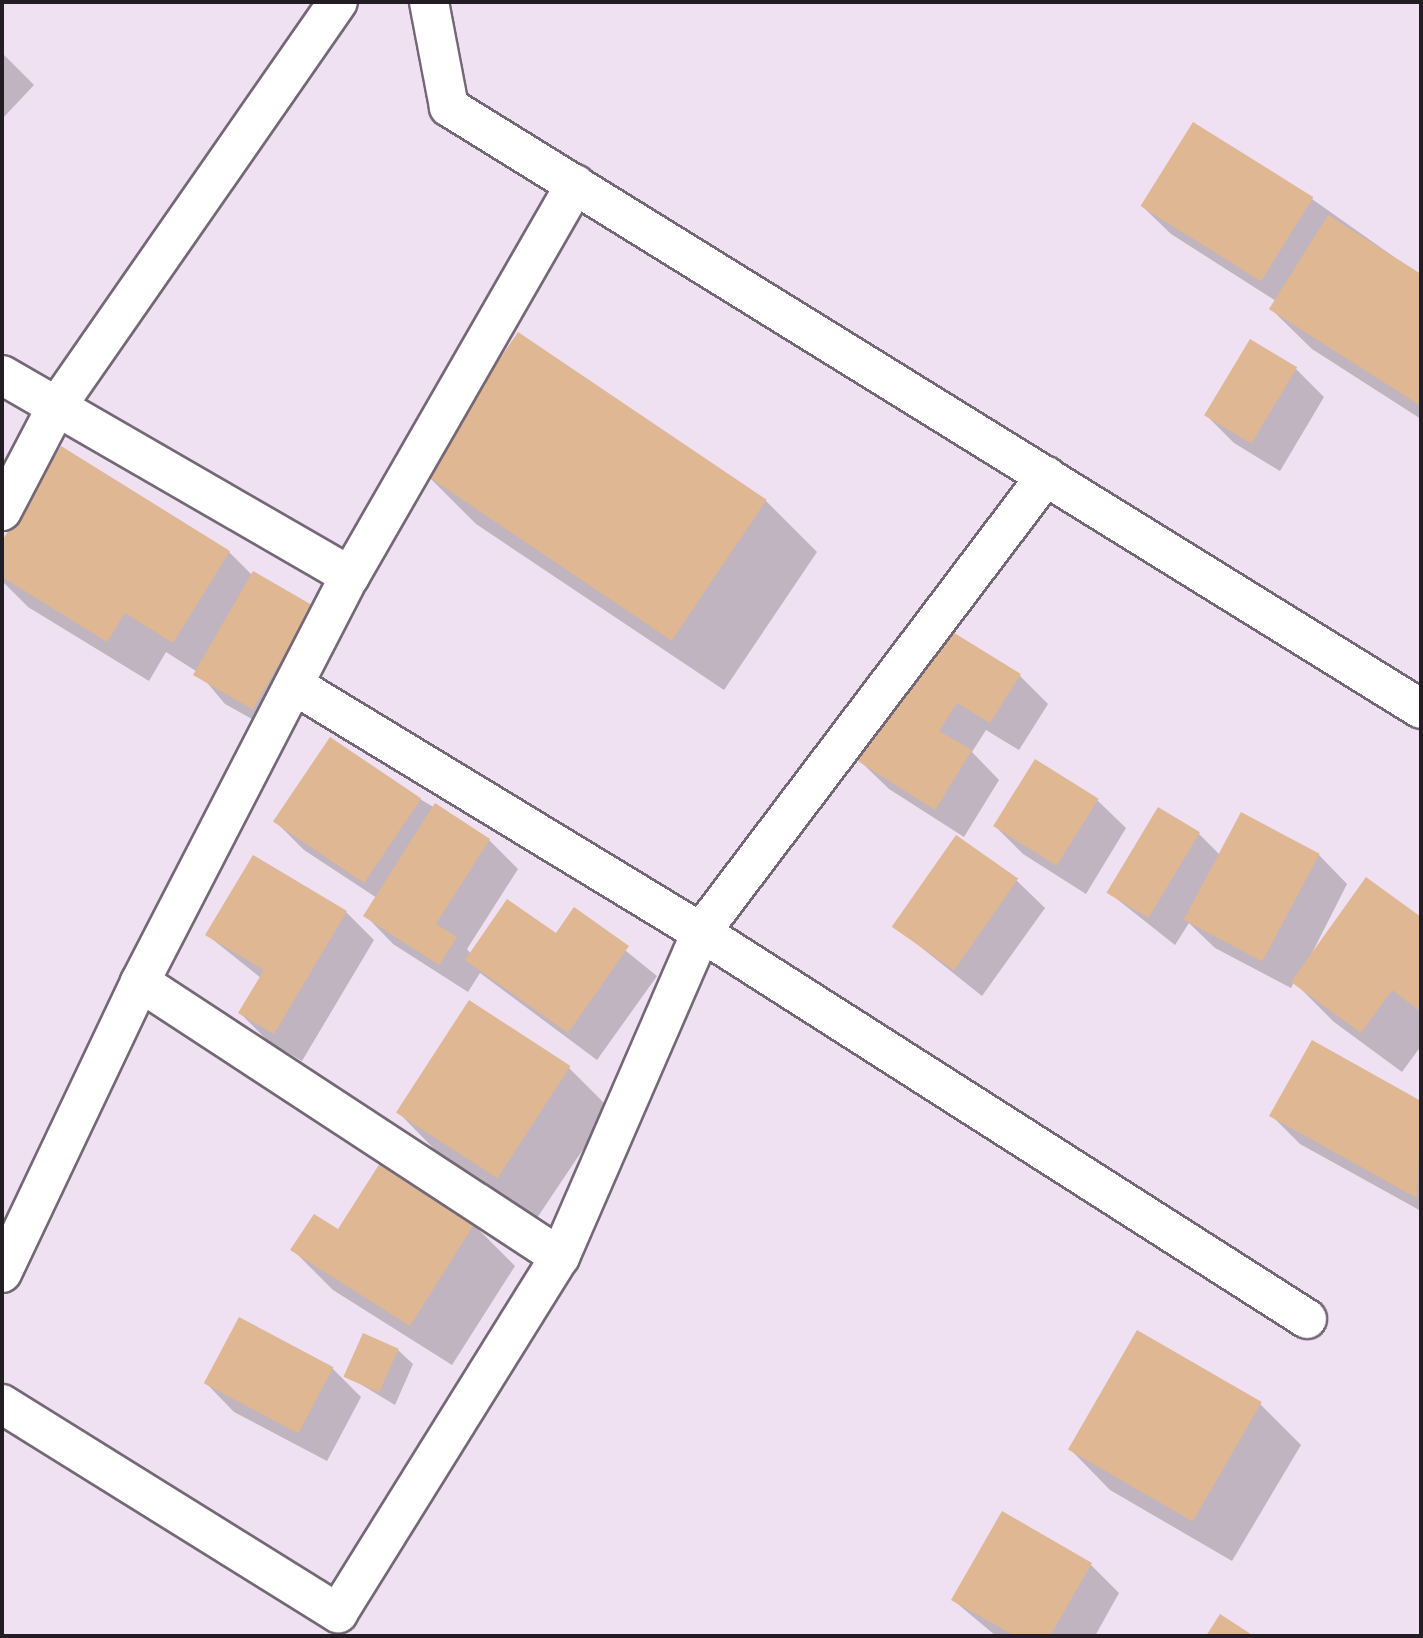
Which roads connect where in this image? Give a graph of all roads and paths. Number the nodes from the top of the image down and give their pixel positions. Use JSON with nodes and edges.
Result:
{"nodes":[{"id":1,"x":338,"y":2,"type":"edge"},
{"id":2,"x":429,"y":2,"type":"edge"},
{"id":3,"x":575,"y":184,"type":"junction"},
{"id":4,"x":2,"y":375,"type":"edge"},
{"id":5,"x":57,"y":406,"type":"junction"},
{"id":6,"x":1046,"y":476,"type":"junction"},
{"id":7,"x":2,"y":511,"type":"edge"},
{"id":8,"x":350,"y":576,"type":"junction"},
{"id":9,"x":294,"y":685,"type":"junction"},
{"id":10,"x":1421,"y":709,"type":"edge"},
{"id":11,"x":701,"y":932,"type":"junction"},
{"id":12,"x":140,"y":982,"type":"junction"},
{"id":13,"x":560,"y":1257,"type":"junction"},
{"id":14,"x":2,"y":1273,"type":"edge"},
{"id":15,"x":1307,"y":1319,"type":"dead end"},
{"id":16,"x":2,"y":1405,"type":"edge"}],
"edges":[{"from":1,"to":5,"type":"street"},
{"from":2,"to":3,"type":"street"},
{"from":3,"to":6,"type":"street"},
{"from":3,"to":8,"type":"street"},
{"from":4,"to":5,"type":"street"},
{"from":5,"to":7,"type":"street"},
{"from":5,"to":8,"type":"street"},
{"from":6,"to":10,"type":"street"},
{"from":6,"to":11,"type":"street"},
{"from":8,"to":9,"type":"street"},
{"from":9,"to":11,"type":"street"},
{"from":9,"to":12,"type":"street"},
{"from":11,"to":13,"type":"street"},
{"from":11,"to":15,"type":"street"},
{"from":12,"to":13,"type":"street"},
{"from":12,"to":14,"type":"street"},
{"from":13,"to":16,"type":"street"}]}
